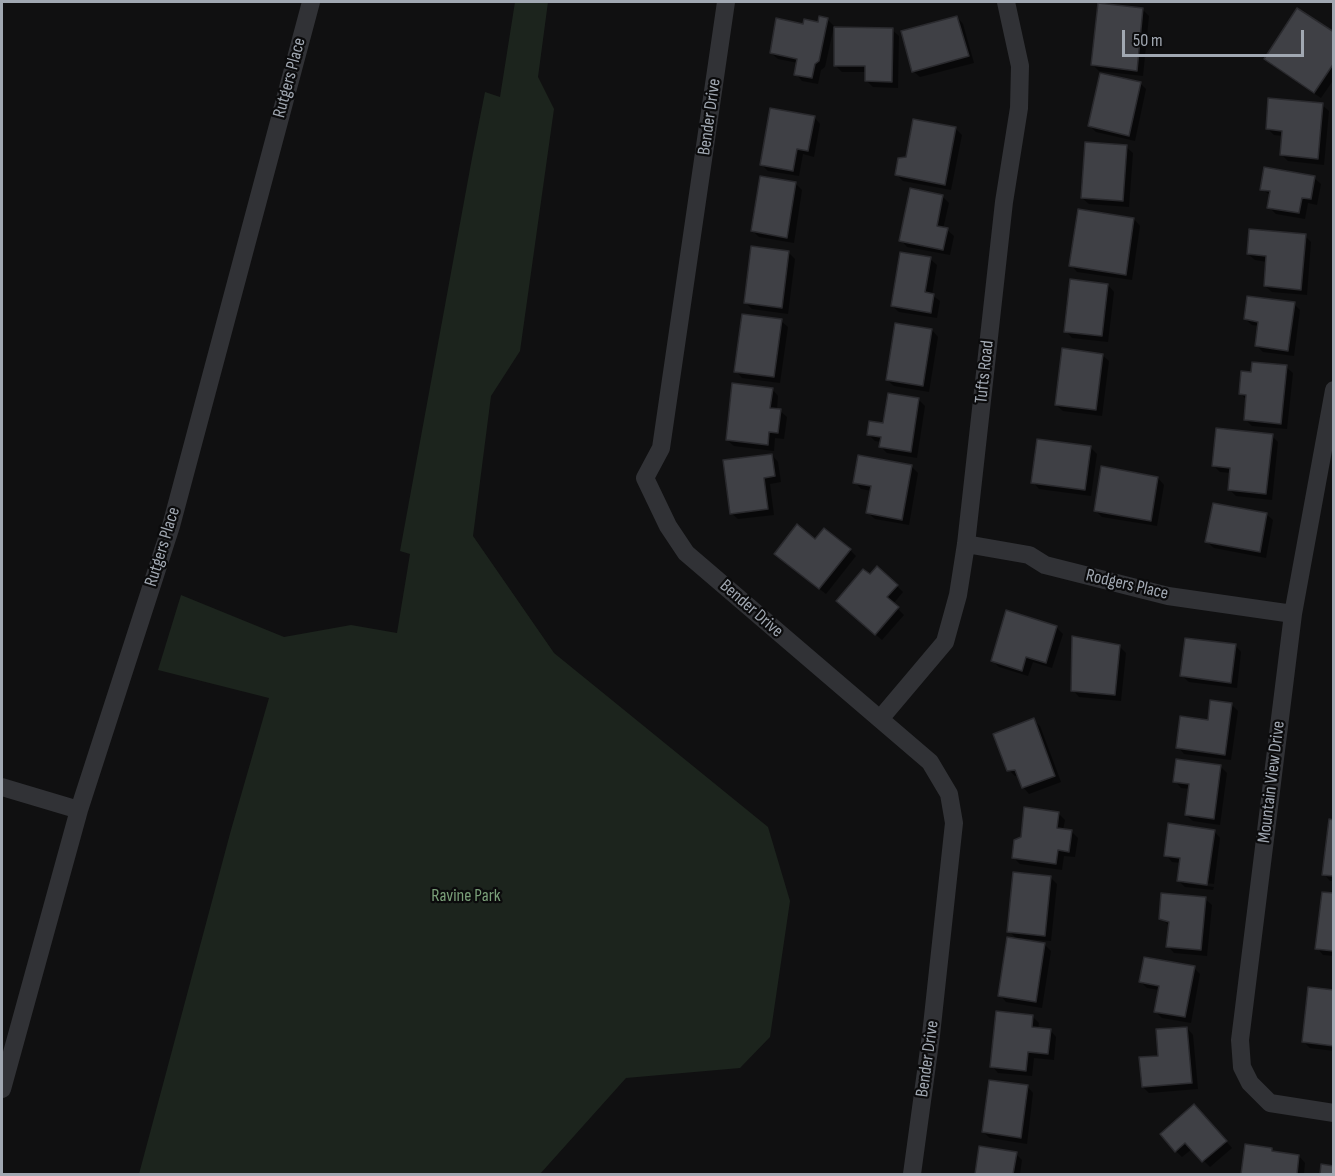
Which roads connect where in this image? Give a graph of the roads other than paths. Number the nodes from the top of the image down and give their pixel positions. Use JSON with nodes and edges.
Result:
{"nodes":[{"id":1,"x":311,"y":2,"type":"edge"},
{"id":2,"x":726,"y":2,"type":"edge"},
{"id":3,"x":1006,"y":2,"type":"edge"},
{"id":4,"x":1334,"y":390,"type":"edge"},
{"id":5,"x":966,"y":544,"type":"junction"},
{"id":6,"x":1293,"y":614,"type":"junction"},
{"id":7,"x":880,"y":720,"type":"junction"},
{"id":8,"x":2,"y":787,"type":"edge"},
{"id":9,"x":79,"y":810,"type":"junction"},
{"id":10,"x":2,"y":1089,"type":"edge"},
{"id":11,"x":1334,"y":1113,"type":"edge"},
{"id":12,"x":912,"y":1174,"type":"edge"}],
"edges":[{"from":1,"to":9,"type":"street","name":"Rutgers Place"},
{"from":2,"to":7,"type":"street","name":"Bender Drive"},
{"from":3,"to":5,"type":"street","name":"Tufts Road"},
{"from":4,"to":6,"type":"street","name":"Mountain View Drive"},
{"from":5,"to":6,"type":"street","name":"Rodgers Place"},
{"from":5,"to":7,"type":"street","name":"Tufts Road"},
{"from":6,"to":11,"type":"street","name":"Mountain View Drive"},
{"from":7,"to":12,"type":"street","name":"Bender Drive"},
{"from":8,"to":9,"type":"street"},
{"from":9,"to":10,"type":"street","name":"Rutgers Place"}]}
